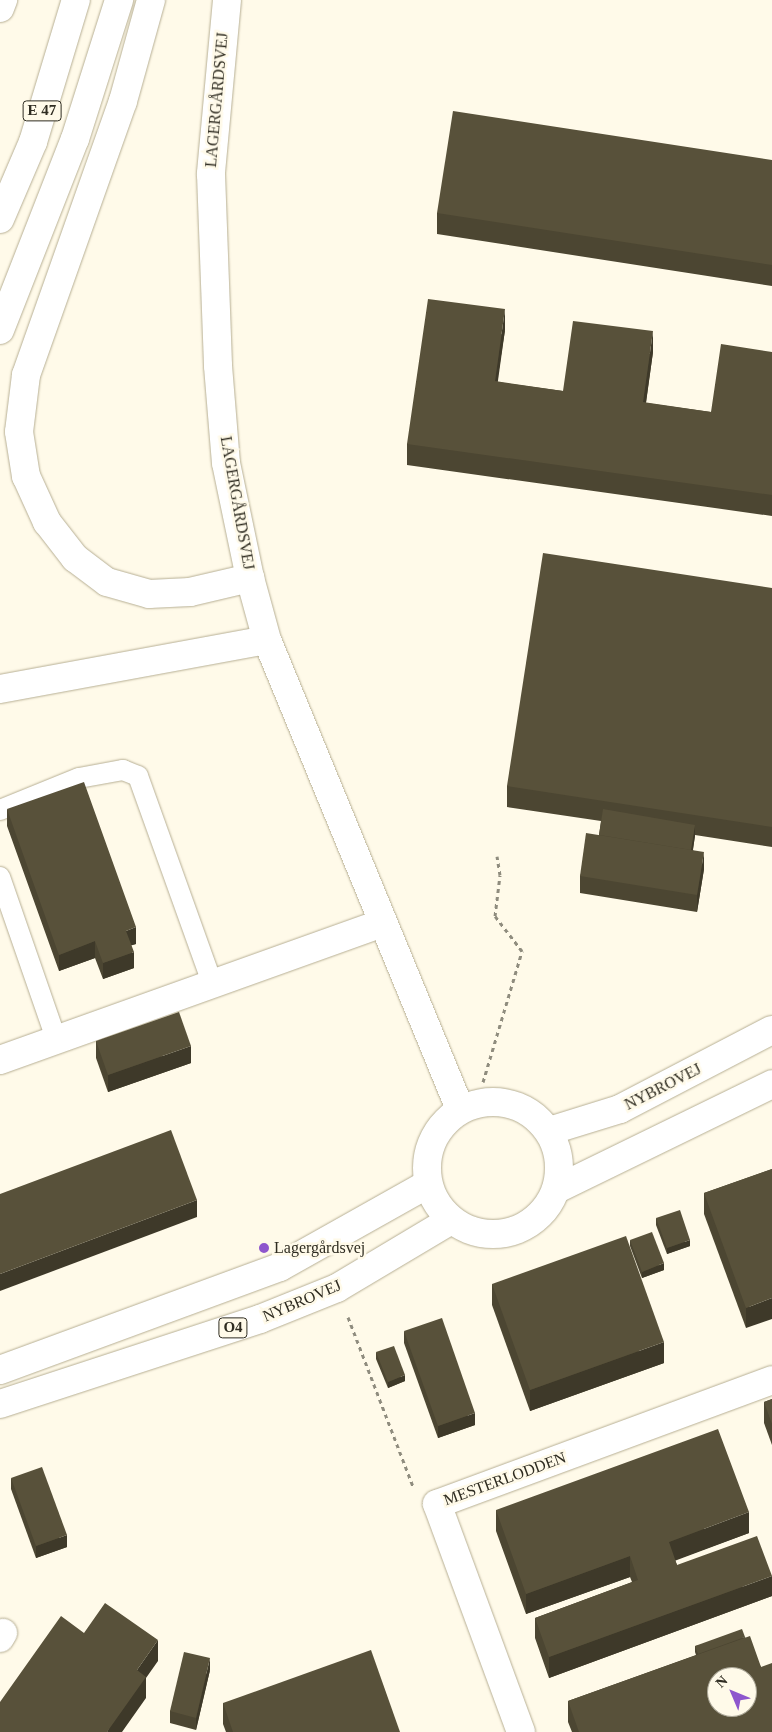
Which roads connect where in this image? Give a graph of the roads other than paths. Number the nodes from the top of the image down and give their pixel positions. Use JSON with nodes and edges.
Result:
{"nodes":[{"id":1,"x":3,"y":0,"type":"edge"},
{"id":2,"x":76,"y":0,"type":"edge"},
{"id":3,"x":119,"y":0,"type":"edge"},
{"id":4,"x":151,"y":0,"type":"edge"},
{"id":5,"x":227,"y":0,"type":"edge"},
{"id":6,"x":0,"y":8,"type":"edge"},
{"id":7,"x":0,"y":219,"type":"edge"},
{"id":8,"x":0,"y":330,"type":"edge"},
{"id":9,"x":250,"y":578,"type":"junction"},
{"id":10,"x":267,"y":640,"type":"junction"},
{"id":11,"x":0,"y":689,"type":"edge"},
{"id":12,"x":0,"y":810,"type":"edge"},
{"id":13,"x":0,"y":877,"type":"edge"},
{"id":14,"x":382,"y":923,"type":"junction"},
{"id":15,"x":213,"y":985,"type":"junction"},
{"id":16,"x":772,"y":1030,"type":"edge"},
{"id":17,"x":56,"y":1039,"type":"junction"},
{"id":18,"x":0,"y":1060,"type":"edge"},
{"id":19,"x":772,"y":1084,"type":"edge"},
{"id":20,"x":468,"y":1106,"type":"junction"},
{"id":21,"x":549,"y":1131,"type":"junction"},
{"id":22,"x":428,"y":1184,"type":"junction"},
{"id":23,"x":556,"y":1189,"type":"junction"},
{"id":24,"x":451,"y":1220,"type":"junction"},
{"id":25,"x":0,"y":1370,"type":"edge"},
{"id":26,"x":772,"y":1380,"type":"edge"},
{"id":27,"x":0,"y":1404,"type":"edge"},
{"id":28,"x":521,"y":1732,"type":"edge"}],
"edges":[{"from":1,"to":6,"type":"main road"},
{"from":2,"to":7,"type":"main road","number":"E 47"},
{"from":3,"to":8,"type":"main road"},
{"from":4,"to":9,"type":"main road"},
{"from":5,"to":9,"type":"main road","name":"LAGERGÅRDSVEJ"},
{"from":9,"to":10,"type":"main road","name":"LAGERGÅRDSVEJ"},
{"from":10,"to":11,"type":"main road"},
{"from":10,"to":14,"type":"main road","name":"LAGERGÅRDSVEJ"},
{"from":12,"to":15,"type":"lane"},
{"from":13,"to":17,"type":"lane"},
{"from":14,"to":15,"type":"main road"},
{"from":14,"to":20,"type":"main road","name":"LAGERGÅRDSVEJ"},
{"from":15,"to":17,"type":"main road"},
{"from":16,"to":21,"type":"main road","name":"NYBROVEJ"},
{"from":17,"to":18,"type":"main road"},
{"from":19,"to":23,"type":"main road"},
{"from":20,"to":21,"type":"main road"},
{"from":20,"to":22,"type":"main road"},
{"from":21,"to":23,"type":"main road"},
{"from":22,"to":24,"type":"main road"},
{"from":22,"to":25,"type":"main road","number":"O4"},
{"from":23,"to":24,"type":"main road"},
{"from":24,"to":27,"type":"main road","name":"NYBROVEJ","number":"O4"},
{"from":26,"to":28,"type":"main road","name":"MESTERLODDEN"}]}
